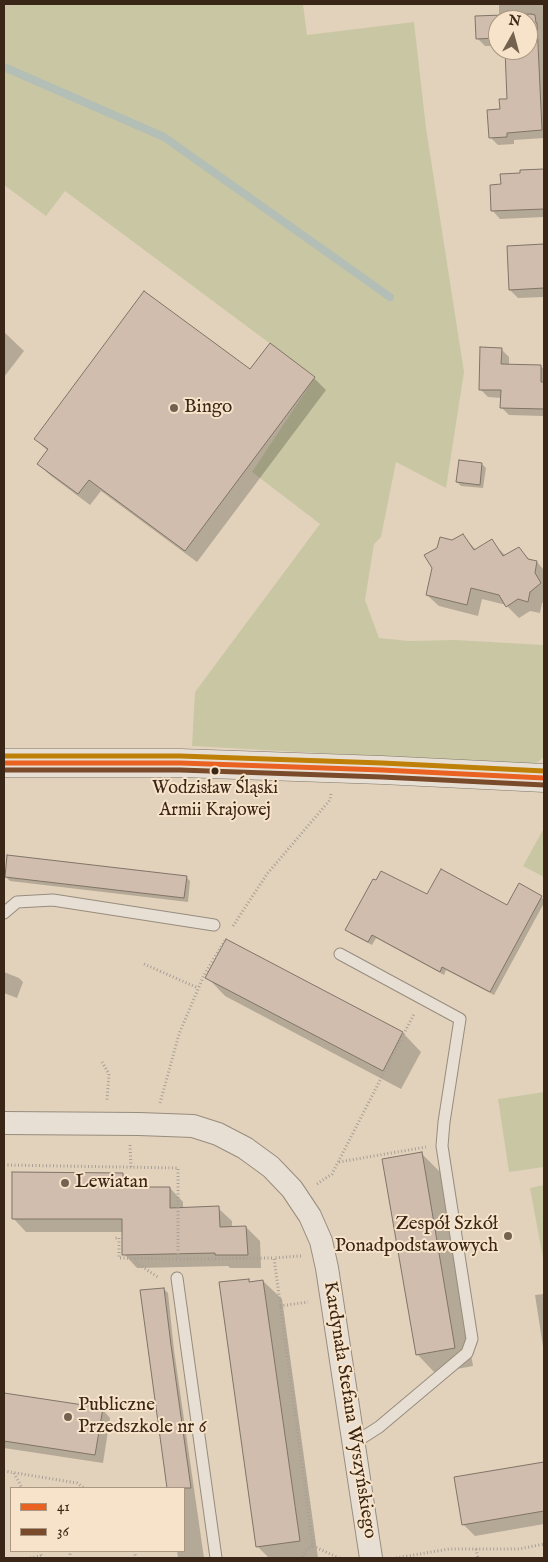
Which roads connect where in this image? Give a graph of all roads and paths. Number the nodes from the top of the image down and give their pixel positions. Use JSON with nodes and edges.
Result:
{"nodes":[{"id":1,"x":4,"y":763,"type":"edge"},
{"id":2,"x":544,"y":778,"type":"edge"},
{"id":3,"x":331,"y":786,"type":"dead end"},
{"id":4,"x":4,"y":913,"type":"edge"},
{"id":5,"x":214,"y":925,"type":"dead end"},
{"id":6,"x":340,"y":954,"type":"dead end"},
{"id":7,"x":144,"y":964,"type":"dead end"},
{"id":8,"x":198,"y":988,"type":"junction"},
{"id":9,"x":412,"y":1018,"type":"dead end"},
{"id":10,"x":102,"y":1062,"type":"dead end"},
{"id":11,"x":106,"y":1108,"type":"dead end"},
{"id":12,"x":158,"y":1108,"type":"dead end"},
{"id":13,"x":4,"y":1122,"type":"edge"},
{"id":14,"x":130,"y":1138,"type":"dead end"},
{"id":15,"x":433,"y":1146,"type":"dead end"},
{"id":16,"x":338,"y":1162,"type":"junction"},
{"id":17,"x":4,"y":1165,"type":"edge"},
{"id":18,"x":131,"y":1167,"type":"junction"},
{"id":19,"x":310,"y":1189,"type":"dead end"},
{"id":20,"x":114,"y":1238,"type":"dead end"},
{"id":21,"x":309,"y":1255,"type":"dead end"},
{"id":22,"x":274,"y":1258,"type":"junction"},
{"id":23,"x":135,"y":1259,"type":"junction"},
{"id":24,"x":178,"y":1259,"type":"junction"},
{"id":25,"x":177,"y":1278,"type":"dead end"},
{"id":26,"x":179,"y":1293,"type":"junction"},
{"id":27,"x":316,"y":1301,"type":"dead end"},
{"id":28,"x":280,"y":1306,"type":"junction"},
{"id":29,"x":354,"y":1444,"type":"junction"},
{"id":30,"x":4,"y":1471,"type":"edge"},
{"id":31,"x":14,"y":1472,"type":"junction"},
{"id":32,"x":22,"y":1487,"type":"edge"},
{"id":33,"x":83,"y":1487,"type":"edge"},
{"id":34,"x":544,"y":1544,"type":"edge"},
{"id":35,"x":313,"y":1546,"type":"junction"},
{"id":36,"x":476,"y":1549,"type":"junction"},
{"id":37,"x":41,"y":1557,"type":"edge"},
{"id":38,"x":30,"y":1558,"type":"edge"},
{"id":39,"x":216,"y":1558,"type":"edge"},
{"id":40,"x":301,"y":1558,"type":"edge"},
{"id":41,"x":338,"y":1558,"type":"edge"},
{"id":42,"x":371,"y":1558,"type":"edge"},
{"id":43,"x":396,"y":1558,"type":"edge"},
{"id":44,"x":478,"y":1558,"type":"edge"}],
"edges":[{"from":1,"to":2,"type":"main road"},
{"from":3,"to":8,"type":"path"},
{"from":4,"to":5,"type":"lane"},
{"from":6,"to":29,"type":"lane"},
{"from":7,"to":8,"type":"path"},
{"from":8,"to":12,"type":"path"},
{"from":9,"to":16,"type":"path"},
{"from":10,"to":11,"type":"path"},
{"from":13,"to":29,"type":"street","name":"Kardynała Stefana Wyszyńskiego"},
{"from":14,"to":18,"type":"path"},
{"from":15,"to":16,"type":"path"},
{"from":16,"to":19,"type":"path"},
{"from":17,"to":18,"type":"path"},
{"from":18,"to":24,"type":"path"},
{"from":20,"to":23,"type":"path"},
{"from":21,"to":22,"type":"path"},
{"from":22,"to":24,"type":"path"},
{"from":22,"to":28,"type":"path"},
{"from":23,"to":24,"type":"path"},
{"from":23,"to":26,"type":"path"},
{"from":25,"to":26,"type":"lane"},
{"from":26,"to":39,"type":"lane"},
{"from":27,"to":28,"type":"path"},
{"from":28,"to":35,"type":"path"},
{"from":29,"to":42,"type":"street","name":"Kardynała Stefana Wyszyńskiego"},
{"from":30,"to":31,"type":"path"},
{"from":31,"to":32,"type":"path"},
{"from":31,"to":33,"type":"path"},
{"from":34,"to":36,"type":"path"},
{"from":35,"to":40,"type":"path"},
{"from":35,"to":41,"type":"path"},
{"from":36,"to":43,"type":"path"},
{"from":36,"to":44,"type":"path"},
{"from":37,"to":38,"type":"path"}]}
